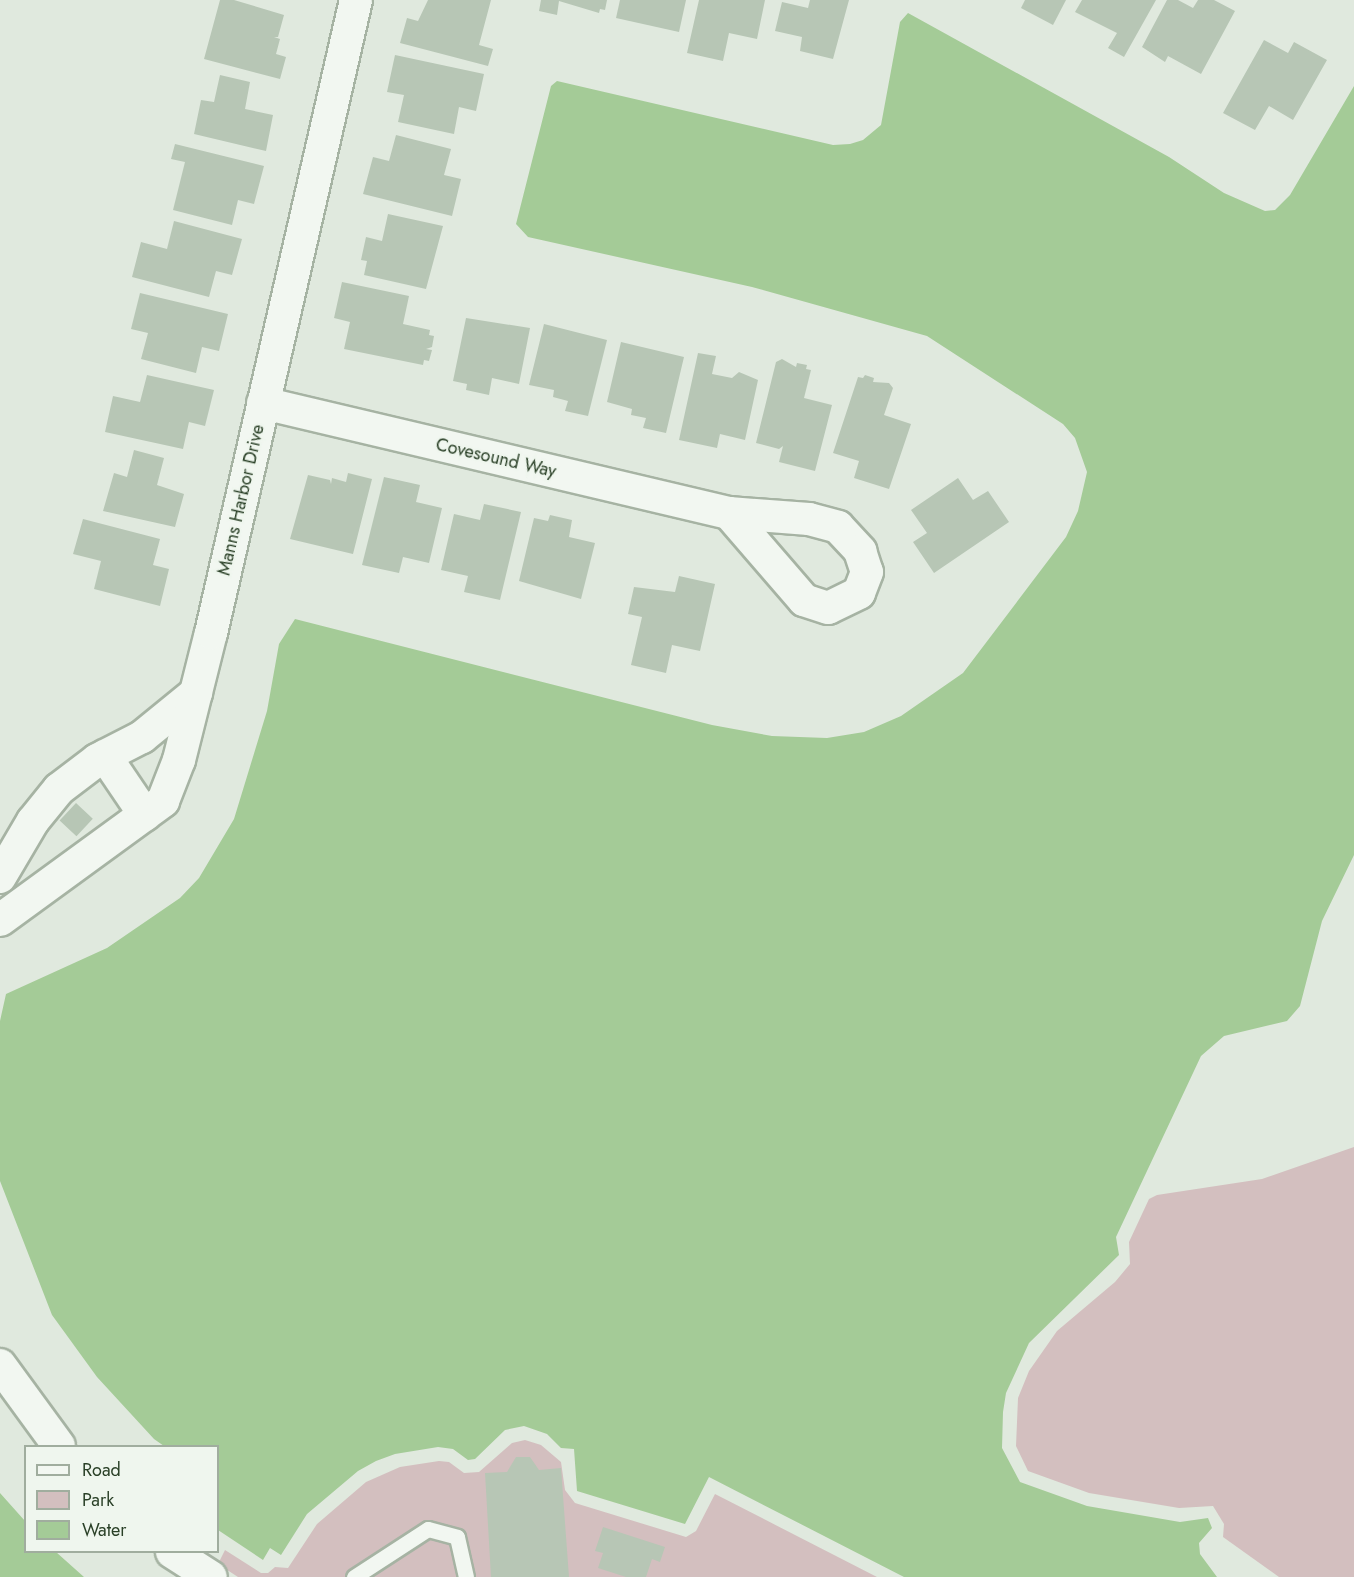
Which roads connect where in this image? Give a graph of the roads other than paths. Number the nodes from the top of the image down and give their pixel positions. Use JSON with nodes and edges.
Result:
{"nodes":[{"id":1,"x":356,"y":0,"type":"edge"},
{"id":2,"x":263,"y":403,"type":"junction"},
{"id":3,"x":729,"y":513,"type":"dead end"},
{"id":4,"x":196,"y":693,"type":"junction"},
{"id":5,"x":105,"y":756,"type":"junction"},
{"id":6,"x":145,"y":814,"type":"junction"},
{"id":7,"x":0,"y":878,"type":"edge"},
{"id":8,"x":0,"y":920,"type":"edge"},
{"id":9,"x":0,"y":1365,"type":"edge"},
{"id":10,"x":58,"y":1445,"type":"edge"},
{"id":11,"x":175,"y":1553,"type":"edge"},
{"id":12,"x":211,"y":1577,"type":"edge"},
{"id":13,"x":354,"y":1577,"type":"edge"},
{"id":14,"x":466,"y":1577,"type":"edge"}],
"edges":[{"from":1,"to":2,"type":"street","name":"Manns Harbor Drive"},
{"from":2,"to":3,"type":"street","name":"Covesound Way"},
{"from":2,"to":4,"type":"street","name":"Manns Harbor Drive"},
{"from":4,"to":5,"type":"street"},
{"from":4,"to":6,"type":"street","name":"Manns Harbor Drive"},
{"from":5,"to":6,"type":"street"},
{"from":5,"to":7,"type":"street"},
{"from":6,"to":8,"type":"street","name":"Manns Harbor Drive"},
{"from":9,"to":10,"type":"street"},
{"from":11,"to":12,"type":"street"},
{"from":13,"to":14,"type":"lane"}]}
